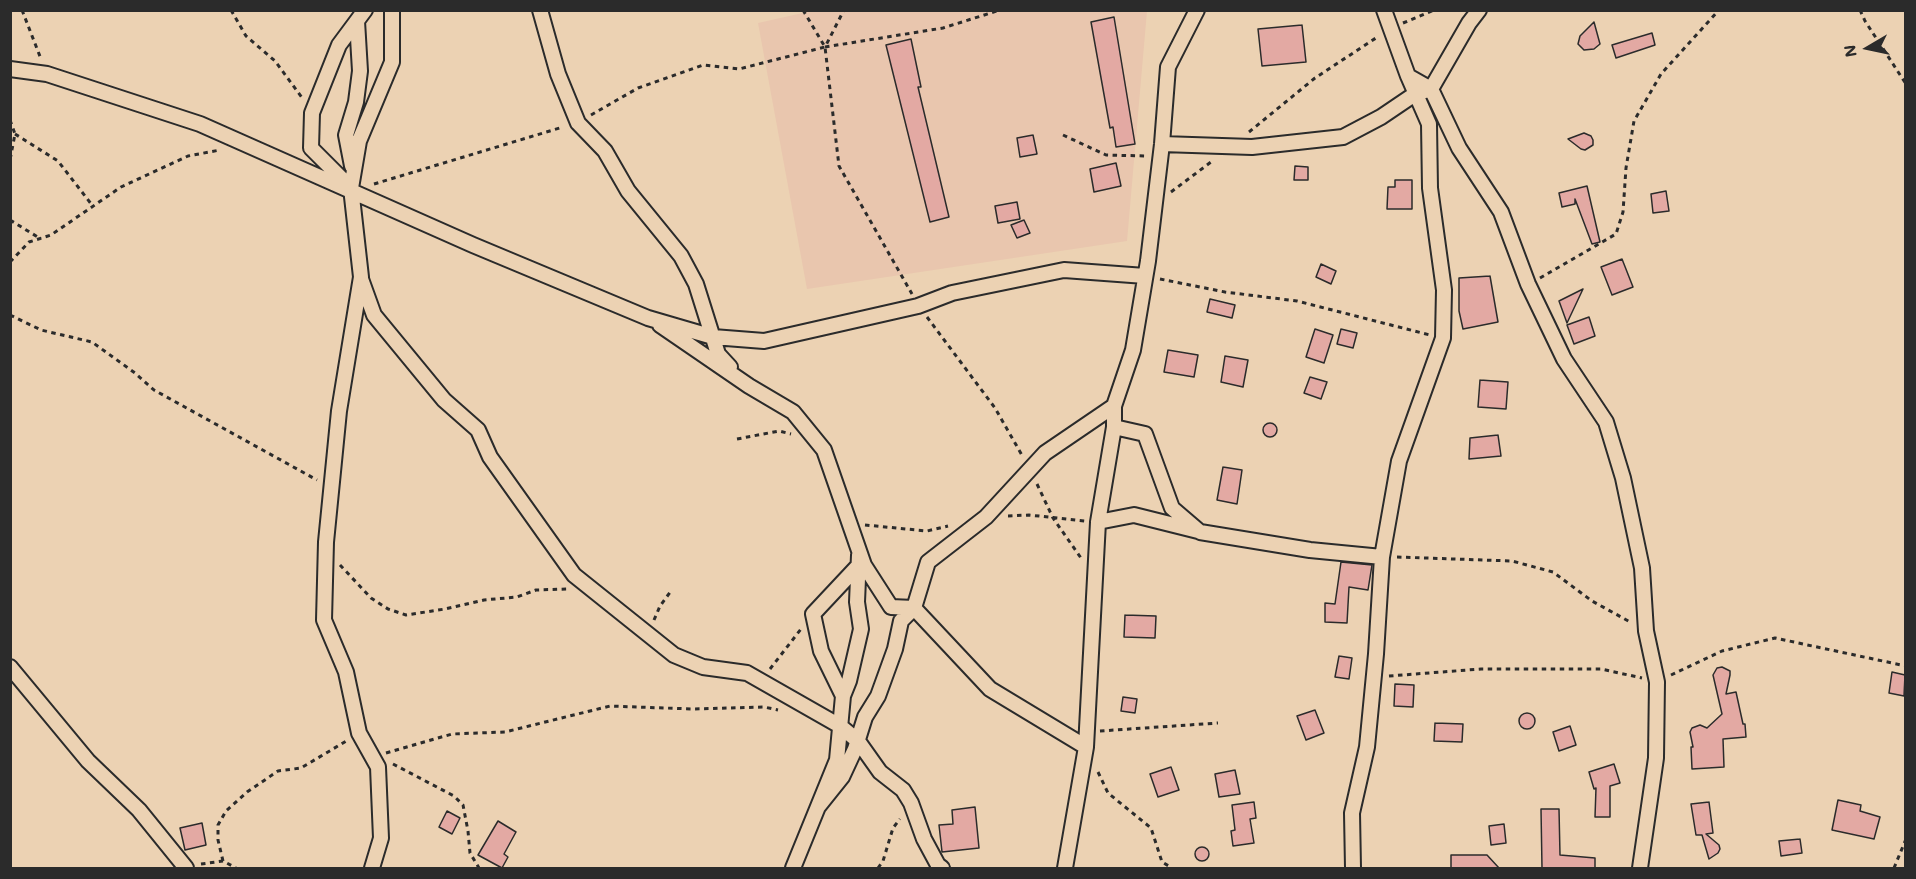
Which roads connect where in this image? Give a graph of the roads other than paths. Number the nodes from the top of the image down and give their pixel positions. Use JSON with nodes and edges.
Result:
{"nodes":[{"id":1,"x":392,"y":10,"type":"edge"},
{"id":2,"x":540,"y":10,"type":"edge"},
{"id":3,"x":1197,"y":10,"type":"edge"},
{"id":4,"x":1384,"y":10,"type":"edge"},
{"id":5,"x":1479,"y":10,"type":"edge"},
{"id":6,"x":361,"y":16,"type":"edge"},
{"id":7,"x":10,"y":69,"type":"edge"},
{"id":8,"x":1408,"y":76,"type":"junction"},
{"id":9,"x":1431,"y":89,"type":"junction"},
{"id":10,"x":1415,"y":94,"type":"junction"},
{"id":11,"x":1161,"y":150,"type":"junction"},
{"id":12,"x":352,"y":184,"type":"junction"},
{"id":13,"x":1145,"y":276,"type":"junction"},
{"id":14,"x":361,"y":277,"type":"junction"},
{"id":15,"x":648,"y":318,"type":"junction"},
{"id":16,"x":713,"y":337,"type":"junction"},
{"id":17,"x":748,"y":386,"type":"junction"},
{"id":18,"x":1114,"y":406,"type":"junction"},
{"id":19,"x":1114,"y":427,"type":"junction"},
{"id":20,"x":1098,"y":522,"type":"junction"},
{"id":21,"x":1200,"y":532,"type":"junction"},
{"id":22,"x":859,"y":551,"type":"junction"},
{"id":23,"x":1382,"y":557,"type":"junction"},
{"id":24,"x":858,"y":566,"type":"junction"},
{"id":25,"x":914,"y":608,"type":"junction"},
{"id":26,"x":10,"y":667,"type":"edge"},
{"id":27,"x":843,"y":696,"type":"junction"},
{"id":28,"x":840,"y":726,"type":"junction"},
{"id":29,"x":858,"y":741,"type":"junction"},
{"id":30,"x":1086,"y":747,"type":"junction"},
{"id":31,"x":818,"y":807,"type":"junction"},
{"id":32,"x":185,"y":867,"type":"edge"},
{"id":33,"x":372,"y":868,"type":"edge"},
{"id":34,"x":793,"y":868,"type":"edge"},
{"id":35,"x":942,"y":868,"type":"edge"},
{"id":36,"x":1065,"y":868,"type":"edge"},
{"id":37,"x":1353,"y":868,"type":"edge"},
{"id":38,"x":1640,"y":868,"type":"edge"}],
"edges":[{"from":1,"to":12,"type":"street"},
{"from":2,"to":16,"type":"street"},
{"from":3,"to":11,"type":"street"},
{"from":4,"to":8,"type":"street"},
{"from":5,"to":9,"type":"street"},
{"from":6,"to":12,"type":"street"},
{"from":6,"to":12,"type":"street"},
{"from":7,"to":12,"type":"street"},
{"from":8,"to":9,"type":"street"},
{"from":8,"to":10,"type":"street"},
{"from":9,"to":10,"type":"street"},
{"from":9,"to":38,"type":"street"},
{"from":10,"to":11,"type":"street"},
{"from":10,"to":23,"type":"street"},
{"from":11,"to":13,"type":"street"},
{"from":12,"to":14,"type":"street"},
{"from":12,"to":15,"type":"street"},
{"from":13,"to":16,"type":"street"},
{"from":13,"to":18,"type":"street"},
{"from":14,"to":28,"type":"street"},
{"from":14,"to":33,"type":"street"},
{"from":15,"to":16,"type":"street"},
{"from":15,"to":17,"type":"street"},
{"from":16,"to":17,"type":"street"},
{"from":17,"to":22,"type":"street"},
{"from":18,"to":19,"type":"street"},
{"from":18,"to":25,"type":"street"},
{"from":19,"to":20,"type":"street"},
{"from":19,"to":21,"type":"street"},
{"from":20,"to":21,"type":"street"},
{"from":20,"to":30,"type":"street"},
{"from":21,"to":23,"type":"street"},
{"from":22,"to":24,"type":"street"},
{"from":22,"to":25,"type":"street"},
{"from":23,"to":37,"type":"street"},
{"from":24,"to":27,"type":"street"},
{"from":24,"to":27,"type":"street"},
{"from":25,"to":29,"type":"street"},
{"from":25,"to":30,"type":"street"},
{"from":26,"to":32,"type":"street"},
{"from":27,"to":28,"type":"street"},
{"from":28,"to":29,"type":"street"},
{"from":28,"to":31,"type":"street"},
{"from":29,"to":31,"type":"street"},
{"from":29,"to":35,"type":"street"},
{"from":30,"to":36,"type":"street"},
{"from":31,"to":34,"type":"street"}]}
